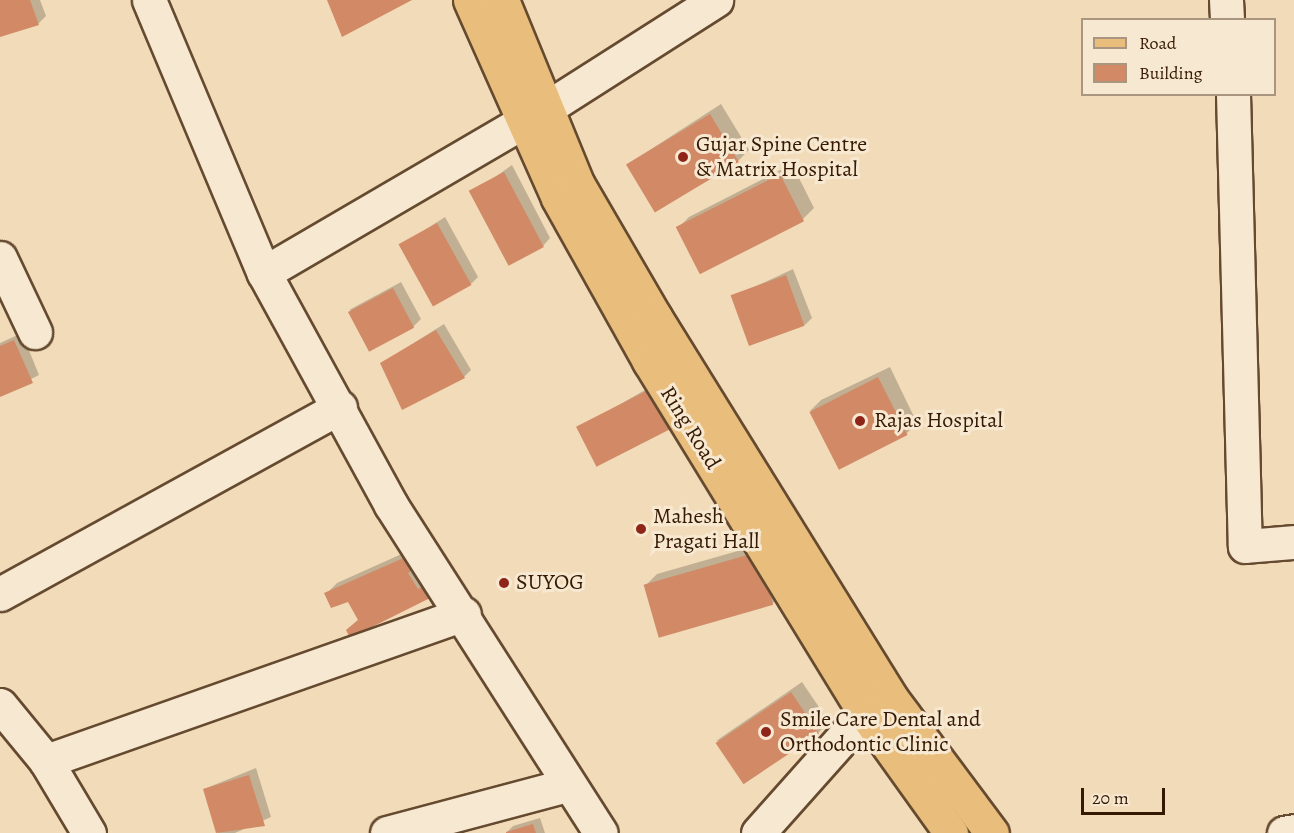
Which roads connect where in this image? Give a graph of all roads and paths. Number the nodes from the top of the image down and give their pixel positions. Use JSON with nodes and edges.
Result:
{"nodes":[{"id":1,"x":148,"y":0,"type":"edge"},
{"id":2,"x":470,"y":0,"type":"edge"},
{"id":3,"x":502,"y":0,"type":"edge"},
{"id":4,"x":716,"y":0,"type":"edge"},
{"id":5,"x":1226,"y":0,"type":"edge"},
{"id":6,"x":1227,"y":18,"type":"edge"},
{"id":7,"x":1233,"y":96,"type":"edge"},
{"id":8,"x":533,"y":116,"type":"junction"},
{"id":9,"x":0,"y":258,"type":"edge"},
{"id":10,"x":264,"y":273,"type":"junction"},
{"id":11,"x":35,"y":332,"type":"dead end"},
{"id":12,"x":340,"y":407,"type":"junction"},
{"id":13,"x":1294,"y":543,"type":"edge"},
{"id":14,"x":0,"y":594,"type":"edge"},
{"id":15,"x":464,"y":614,"type":"junction"},
{"id":16,"x":877,"y":704,"type":"junction"},
{"id":17,"x":0,"y":705,"type":"edge"},
{"id":18,"x":46,"y":761,"type":"junction"},
{"id":19,"x":568,"y":784,"type":"junction"},
{"id":20,"x":1294,"y":831,"type":"edge"},
{"id":21,"x":89,"y":833,"type":"edge"},
{"id":22,"x":387,"y":833,"type":"edge"},
{"id":23,"x":601,"y":833,"type":"edge"},
{"id":24,"x":758,"y":833,"type":"edge"},
{"id":25,"x":951,"y":833,"type":"edge"},
{"id":26,"x":992,"y":833,"type":"edge"},
{"id":27,"x":1284,"y":833,"type":"edge"}],
"edges":[{"from":1,"to":10,"type":"street"},
{"from":2,"to":8,"type":"main road","name":"Ring Road"},
{"from":3,"to":8,"type":"main road"},
{"from":4,"to":8,"type":"street"},
{"from":5,"to":6,"type":"street"},
{"from":7,"to":13,"type":"street"},
{"from":8,"to":10,"type":"street"},
{"from":8,"to":16,"type":"main road","name":"Ring Road"},
{"from":9,"to":11,"type":"street"},
{"from":10,"to":12,"type":"street"},
{"from":12,"to":14,"type":"street"},
{"from":12,"to":15,"type":"street"},
{"from":15,"to":18,"type":"street"},
{"from":15,"to":19,"type":"street"},
{"from":16,"to":24,"type":"street"},
{"from":16,"to":25,"type":"main road","name":"Ring Road"},
{"from":16,"to":26,"type":"main road"},
{"from":17,"to":18,"type":"street"},
{"from":18,"to":21,"type":"street"},
{"from":19,"to":22,"type":"street"},
{"from":19,"to":23,"type":"street"},
{"from":20,"to":27,"type":"street"}]}
